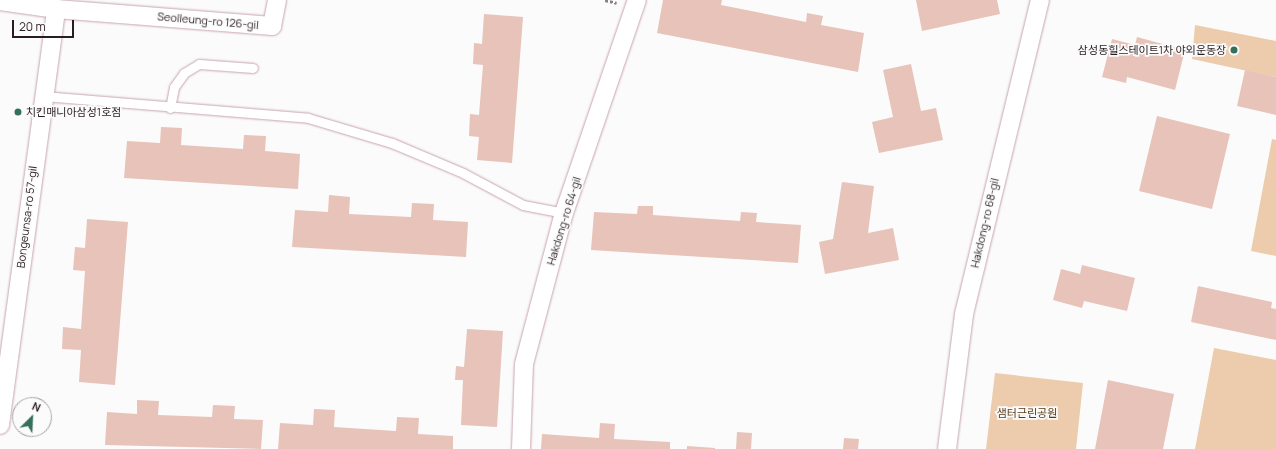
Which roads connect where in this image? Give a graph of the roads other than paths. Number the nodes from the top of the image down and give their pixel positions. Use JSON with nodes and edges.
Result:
{"nodes":[{"id":1,"x":277,"y":0,"type":"edge"},
{"id":2,"x":637,"y":0,"type":"edge"},
{"id":3,"x":1040,"y":0,"type":"edge"},
{"id":4,"x":0,"y":1,"type":"edge"},
{"id":5,"x":56,"y":9,"type":"junction"},
{"id":6,"x":252,"y":68,"type":"dead end"},
{"id":7,"x":43,"y":96,"type":"junction"},
{"id":8,"x":170,"y":108,"type":"junction"},
{"id":9,"x":564,"y":213,"type":"junction"},
{"id":10,"x":0,"y":425,"type":"edge"},
{"id":11,"x":521,"y":449,"type":"edge"},
{"id":12,"x":947,"y":449,"type":"edge"}],
"edges":[{"from":1,"to":5,"type":"street","name":"Seolleung-ro 126-gil"},
{"from":2,"to":9,"type":"street","name":"Hakdong-ro 64-gil"},
{"from":3,"to":12,"type":"street","name":"Hakdong-ro 68-gil"},
{"from":4,"to":5,"type":"street","name":"Seolleung-ro 126-gil"},
{"from":5,"to":7,"type":"street","name":"Bongeunsa-ro 57-gil"},
{"from":6,"to":8,"type":"lane"},
{"from":7,"to":8,"type":"lane"},
{"from":7,"to":10,"type":"street","name":"Bongeunsa-ro 57-gil"},
{"from":8,"to":9,"type":"lane"},
{"from":9,"to":11,"type":"street","name":"Hakdong-ro 64-gil"}]}
